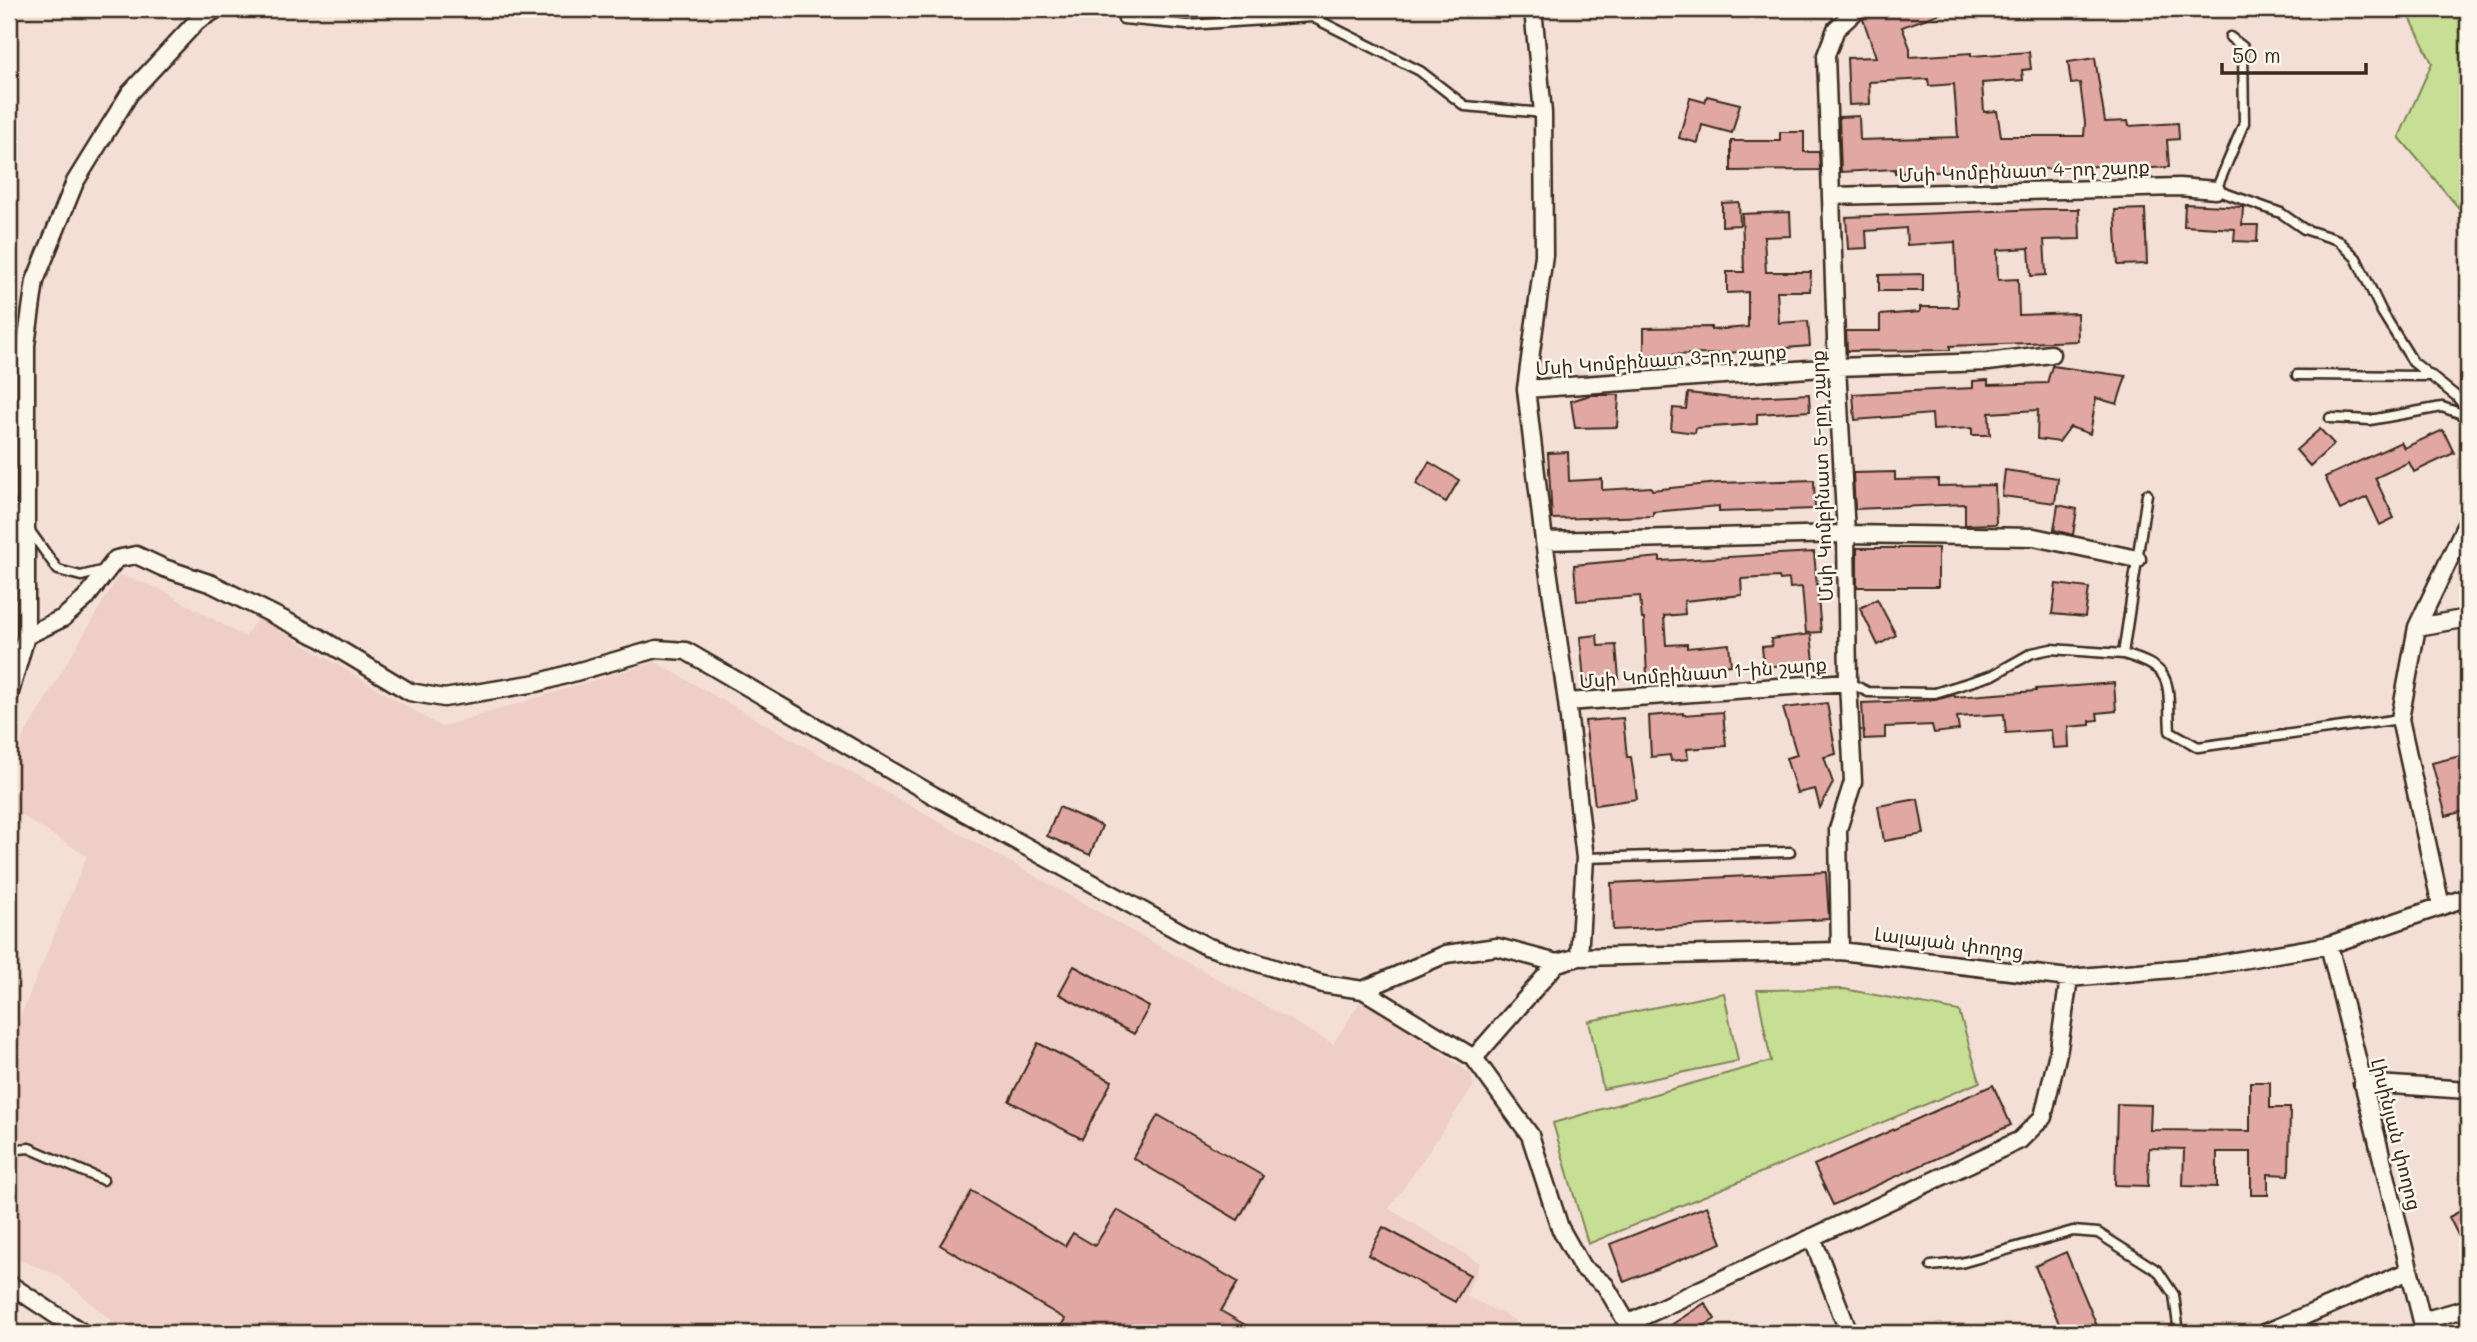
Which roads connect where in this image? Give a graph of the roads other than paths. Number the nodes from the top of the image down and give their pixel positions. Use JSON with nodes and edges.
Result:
{"nodes":[{"id":1,"x":217,"y":9,"type":"edge"},
{"id":2,"x":1533,"y":9,"type":"edge"},
{"id":3,"x":1858,"y":9,"type":"edge"},
{"id":4,"x":1123,"y":19,"type":"dead end"},
{"id":5,"x":2230,"y":37,"type":"dead end"},
{"id":6,"x":1543,"y":113,"type":"junction"},
{"id":7,"x":2216,"y":190,"type":"junction"},
{"id":8,"x":1832,"y":196,"type":"junction"},
{"id":9,"x":2050,"y":354,"type":"dead end"},
{"id":10,"x":1837,"y":367,"type":"junction"},
{"id":11,"x":2297,"y":375,"type":"dead end"},
{"id":12,"x":2432,"y":376,"type":"junction"},
{"id":13,"x":1526,"y":389,"type":"junction"},
{"id":14,"x":2468,"y":414,"type":"edge"},
{"id":15,"x":2330,"y":418,"type":"dead end"},
{"id":16,"x":2147,"y":494,"type":"dead end"},
{"id":17,"x":9,"y":502,"type":"edge"},
{"id":18,"x":2468,"y":520,"type":"edge"},
{"id":19,"x":26,"y":527,"type":"junction"},
{"id":20,"x":1846,"y":534,"type":"junction"},
{"id":21,"x":1544,"y":541,"type":"junction"},
{"id":22,"x":2137,"y":559,"type":"junction"},
{"id":23,"x":106,"y":570,"type":"junction"},
{"id":24,"x":2468,"y":618,"type":"edge"},
{"id":25,"x":2417,"y":627,"type":"junction"},
{"id":26,"x":26,"y":636,"type":"junction"},
{"id":27,"x":2123,"y":653,"type":"junction"},
{"id":28,"x":1848,"y":682,"type":"junction"},
{"id":29,"x":9,"y":696,"type":"edge"},
{"id":30,"x":1567,"y":702,"type":"junction"},
{"id":31,"x":2400,"y":719,"type":"junction"},
{"id":32,"x":1790,"y":852,"type":"dead end"},
{"id":33,"x":1585,"y":858,"type":"junction"},
{"id":34,"x":2468,"y":897,"type":"edge"},
{"id":35,"x":2441,"y":906,"type":"junction"},
{"id":36,"x":2329,"y":944,"type":"junction"},
{"id":37,"x":1840,"y":951,"type":"junction"},
{"id":38,"x":1579,"y":957,"type":"junction"},
{"id":39,"x":1557,"y":963,"type":"junction"},
{"id":40,"x":2069,"y":978,"type":"junction"},
{"id":41,"x":1363,"y":990,"type":"junction"},
{"id":42,"x":1472,"y":1065,"type":"junction"},
{"id":43,"x":2362,"y":1083,"type":"junction"},
{"id":44,"x":2465,"y":1086,"type":"edge"},
{"id":45,"x":9,"y":1150,"type":"edge"},
{"id":46,"x":103,"y":1180,"type":"dead end"},
{"id":47,"x":1812,"y":1237,"type":"junction"},
{"id":48,"x":1931,"y":1266,"type":"dead end"},
{"id":49,"x":2409,"y":1271,"type":"junction"},
{"id":50,"x":9,"y":1284,"type":"edge"},
{"id":51,"x":2468,"y":1308,"type":"edge"},
{"id":52,"x":2423,"y":1327,"type":"edge"},
{"id":53,"x":1631,"y":1328,"type":"edge"},
{"id":54,"x":83,"y":1333,"type":"edge"},
{"id":55,"x":1849,"y":1333,"type":"edge"},
{"id":56,"x":2179,"y":1333,"type":"edge"},
{"id":57,"x":2265,"y":1333,"type":"edge"}],
"edges":[{"from":1,"to":19,"type":"street"},
{"from":2,"to":6,"type":"street"},
{"from":3,"to":8,"type":"street","name":"Մսի Կոմբինատ 5-րդ շարք"},
{"from":4,"to":6,"type":"lane"},
{"from":5,"to":7,"type":"lane"},
{"from":6,"to":13,"type":"street"},
{"from":7,"to":8,"type":"street","name":"Մսի Կոմբինատ 4-րդ շարք"},
{"from":7,"to":12,"type":"lane"},
{"from":8,"to":10,"type":"street","name":"Մսի Կոմբինատ 5-րդ շարք"},
{"from":9,"to":10,"type":"street","name":"Մսի Կոմբինատ 3-րդ շարք"},
{"from":10,"to":13,"type":"street","name":"Մսի Կոմբինատ 3-րդ շարք"},
{"from":10,"to":20,"type":"street","name":"Մսի Կոմբինատ 5-րդ շարք"},
{"from":11,"to":12,"type":"lane"},
{"from":12,"to":14,"type":"lane"},
{"from":13,"to":21,"type":"street"},
{"from":14,"to":15,"type":"lane"},
{"from":16,"to":22,"type":"lane"},
{"from":17,"to":19,"type":"lane"},
{"from":18,"to":25,"type":"street"},
{"from":19,"to":23,"type":"lane"},
{"from":19,"to":26,"type":"street"},
{"from":20,"to":21,"type":"street"},
{"from":20,"to":22,"type":"street"},
{"from":20,"to":28,"type":"street","name":"Մսի Կոմբինատ 5-րդ շարք"},
{"from":21,"to":30,"type":"street"},
{"from":22,"to":27,"type":"lane"},
{"from":23,"to":26,"type":"street"},
{"from":23,"to":41,"type":"street"},
{"from":24,"to":25,"type":"street"},
{"from":25,"to":31,"type":"street"},
{"from":26,"to":29,"type":"street"},
{"from":27,"to":28,"type":"lane","name":"Մսի Կոմբինատ 1-ին շարք"},
{"from":27,"to":31,"type":"lane","name":"Մսի Կոմբինատ 1-ին շարք"},
{"from":28,"to":30,"type":"street","name":"Մսի Կոմբինատ 1-ին շարք"},
{"from":28,"to":37,"type":"street","name":"Մսի Կոմբինատ 5-րդ շարք"},
{"from":30,"to":33,"type":"street"},
{"from":31,"to":35,"type":"street"},
{"from":32,"to":33,"type":"lane"},
{"from":33,"to":38,"type":"street"},
{"from":34,"to":35,"type":"street","name":"Լալայան փողոց"},
{"from":35,"to":36,"type":"street","name":"Լալայան փողոց"},
{"from":36,"to":40,"type":"street","name":"Լալայան փողոց"},
{"from":36,"to":43,"type":"street","name":"Լիսինյան փողոց"},
{"from":37,"to":38,"type":"street","name":"Լալայան փողոց"},
{"from":37,"to":40,"type":"street","name":"Լալայան փողոց"},
{"from":38,"to":39,"type":"street","name":"Լալայան փողոց"},
{"from":39,"to":41,"type":"street"},
{"from":39,"to":42,"type":"street"},
{"from":40,"to":47,"type":"street"},
{"from":41,"to":42,"type":"street"},
{"from":42,"to":53,"type":"street"},
{"from":43,"to":44,"type":"street"},
{"from":43,"to":49,"type":"street","name":"Լիսինյան փողոց"},
{"from":45,"to":46,"type":"lane"},
{"from":47,"to":53,"type":"street"},
{"from":47,"to":55,"type":"street"},
{"from":48,"to":56,"type":"lane"},
{"from":49,"to":52,"type":"street","name":"Լիսինյան փողոց"},
{"from":49,"to":57,"type":"street"},
{"from":50,"to":54,"type":"street"},
{"from":51,"to":52,"type":"street"}]}
